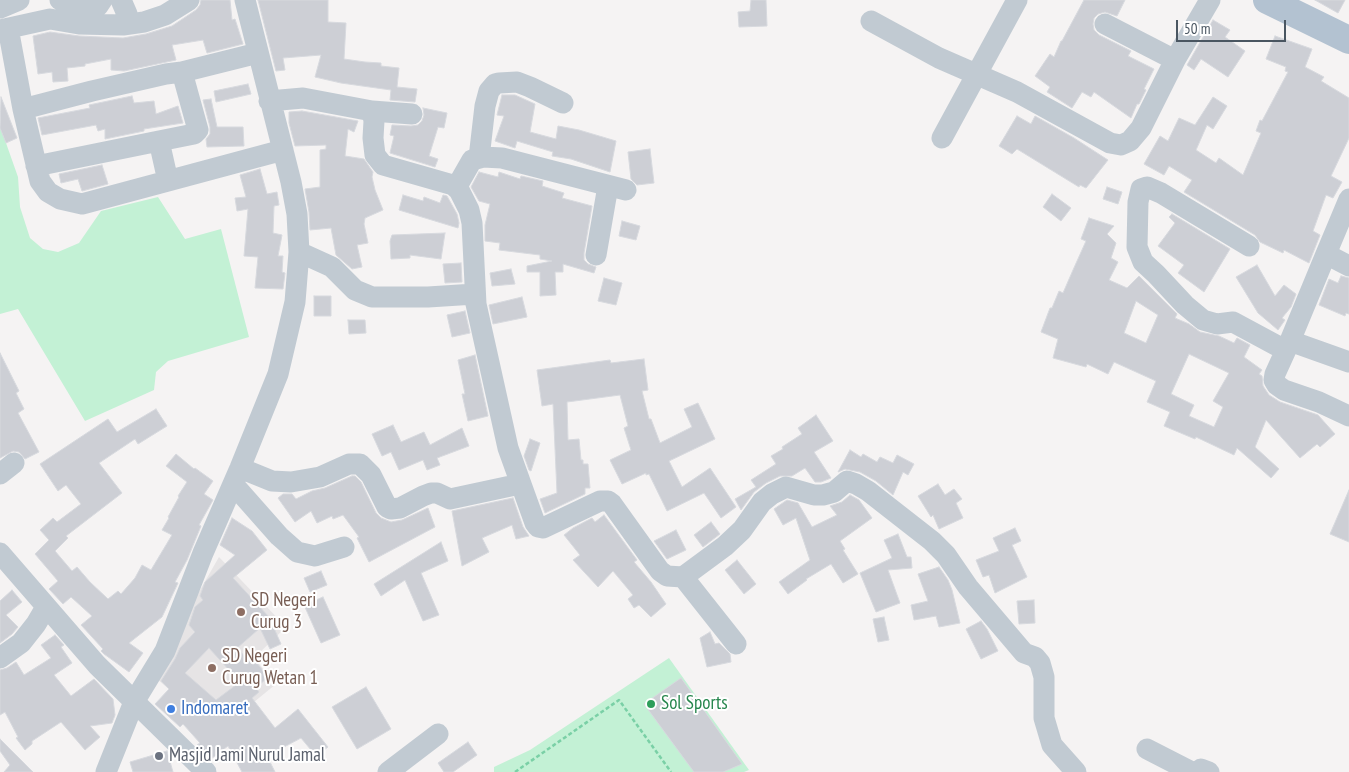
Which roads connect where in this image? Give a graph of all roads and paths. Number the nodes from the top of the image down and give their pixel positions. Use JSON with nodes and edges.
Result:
{"nodes":[{"id":1,"x":19,"y":0,"type":"edge"},
{"id":2,"x":60,"y":0,"type":"edge"},
{"id":3,"x":102,"y":0,"type":"edge"},
{"id":4,"x":189,"y":0,"type":"edge"},
{"id":5,"x":245,"y":0,"type":"edge"},
{"id":6,"x":1017,"y":0,"type":"edge"},
{"id":7,"x":1210,"y":0,"type":"edge"},
{"id":8,"x":1267,"y":0,"type":"edge"},
{"id":9,"x":0,"y":8,"type":"edge"},
{"id":10,"x":871,"y":20,"type":"dead end"},
{"id":11,"x":1105,"y":24,"type":"dead end"},
{"id":12,"x":4,"y":29,"type":"edge"},
{"id":13,"x":1349,"y":40,"type":"edge"},
{"id":14,"x":258,"y":53,"type":"junction"},
{"id":15,"x":1174,"y":60,"type":"junction"},
{"id":16,"x":182,"y":72,"type":"junction"},
{"id":17,"x":978,"y":74,"type":"junction"},
{"id":18,"x":269,"y":101,"type":"junction"},
{"id":19,"x":563,"y":103,"type":"dead end"},
{"id":20,"x":23,"y":110,"type":"junction"},
{"id":21,"x":372,"y":111,"type":"junction"},
{"id":22,"x":412,"y":114,"type":"dead end"},
{"id":23,"x":942,"y":138,"type":"dead end"},
{"id":24,"x":160,"y":141,"type":"junction"},
{"id":25,"x":283,"y":150,"type":"junction"},
{"id":26,"x":479,"y":158,"type":"junction"},
{"id":27,"x":36,"y":166,"type":"junction"},
{"id":28,"x":168,"y":181,"type":"junction"},
{"id":29,"x":456,"y":188,"type":"junction"},
{"id":30,"x":1349,"y":199,"type":"edge"},
{"id":31,"x":1249,"y":246,"type":"dead end"},
{"id":32,"x":299,"y":252,"type":"junction"},
{"id":33,"x":1326,"y":254,"type":"junction"},
{"id":34,"x":596,"y":255,"type":"dead end"},
{"id":35,"x":1349,"y":266,"type":"edge"},
{"id":36,"x":474,"y":294,"type":"junction"},
{"id":37,"x":1288,"y":346,"type":"junction"},
{"id":38,"x":1349,"y":362,"type":"edge"},
{"id":39,"x":1349,"y":416,"type":"edge"},
{"id":40,"x":236,"y":476,"type":"junction"},
{"id":41,"x":520,"y":484,"type":"junction"},
{"id":42,"x":344,"y":547,"type":"dead end"},
{"id":43,"x":0,"y":553,"type":"edge"},
{"id":44,"x":683,"y":577,"type":"junction"},
{"id":45,"x":46,"y":607,"type":"junction"},
{"id":46,"x":736,"y":644,"type":"dead end"},
{"id":47,"x":0,"y":658,"type":"edge"},
{"id":48,"x":134,"y":702,"type":"junction"},
{"id":49,"x":438,"y":734,"type":"dead end"},
{"id":50,"x":1147,"y":749,"type":"dead end"},
{"id":51,"x":106,"y":772,"type":"edge"},
{"id":52,"x":206,"y":772,"type":"edge"},
{"id":53,"x":388,"y":772,"type":"edge"},
{"id":54,"x":515,"y":772,"type":"edge"},
{"id":55,"x":671,"y":772,"type":"edge"},
{"id":56,"x":1076,"y":772,"type":"edge"},
{"id":57,"x":1192,"y":772,"type":"edge"},
{"id":58,"x":1198,"y":772,"type":"edge"},
{"id":59,"x":1209,"y":772,"type":"edge"}],
"edges":[{"from":1,"to":9,"type":"street"},
{"from":2,"to":3,"type":"street"},
{"from":4,"to":12,"type":"street"},
{"from":5,"to":14,"type":"street"},
{"from":6,"to":17,"type":"street"},
{"from":7,"to":15,"type":"street"},
{"from":8,"to":13,"type":"main road"},
{"from":10,"to":17,"type":"street"},
{"from":11,"to":15,"type":"street"},
{"from":12,"to":20,"type":"street"},
{"from":14,"to":16,"type":"street"},
{"from":14,"to":18,"type":"street"},
{"from":15,"to":17,"type":"street"},
{"from":16,"to":20,"type":"street"},
{"from":16,"to":24,"type":"street"},
{"from":17,"to":23,"type":"street"},
{"from":18,"to":21,"type":"street"},
{"from":18,"to":25,"type":"street"},
{"from":19,"to":26,"type":"street"},
{"from":20,"to":27,"type":"street"},
{"from":21,"to":22,"type":"street"},
{"from":21,"to":29,"type":"street"},
{"from":24,"to":27,"type":"street"},
{"from":24,"to":28,"type":"street"},
{"from":25,"to":28,"type":"street"},
{"from":25,"to":32,"type":"street"},
{"from":26,"to":29,"type":"street"},
{"from":26,"to":34,"type":"street"},
{"from":27,"to":28,"type":"street"},
{"from":29,"to":36,"type":"street"},
{"from":30,"to":33,"type":"street"},
{"from":31,"to":37,"type":"street"},
{"from":32,"to":36,"type":"street"},
{"from":32,"to":40,"type":"street"},
{"from":33,"to":35,"type":"street"},
{"from":33,"to":37,"type":"street"},
{"from":36,"to":41,"type":"street"},
{"from":37,"to":38,"type":"street"},
{"from":37,"to":39,"type":"street"},
{"from":40,"to":41,"type":"street"},
{"from":40,"to":42,"type":"street"},
{"from":40,"to":48,"type":"street"},
{"from":41,"to":44,"type":"street"},
{"from":43,"to":45,"type":"street"},
{"from":44,"to":46,"type":"street"},
{"from":44,"to":56,"type":"street"},
{"from":45,"to":47,"type":"street"},
{"from":45,"to":48,"type":"street"},
{"from":48,"to":51,"type":"street"},
{"from":48,"to":52,"type":"street"},
{"from":49,"to":53,"type":"street"},
{"from":50,"to":57,"type":"street"},
{"from":54,"to":55,"type":"path"},
{"from":58,"to":59,"type":"street"}]}
